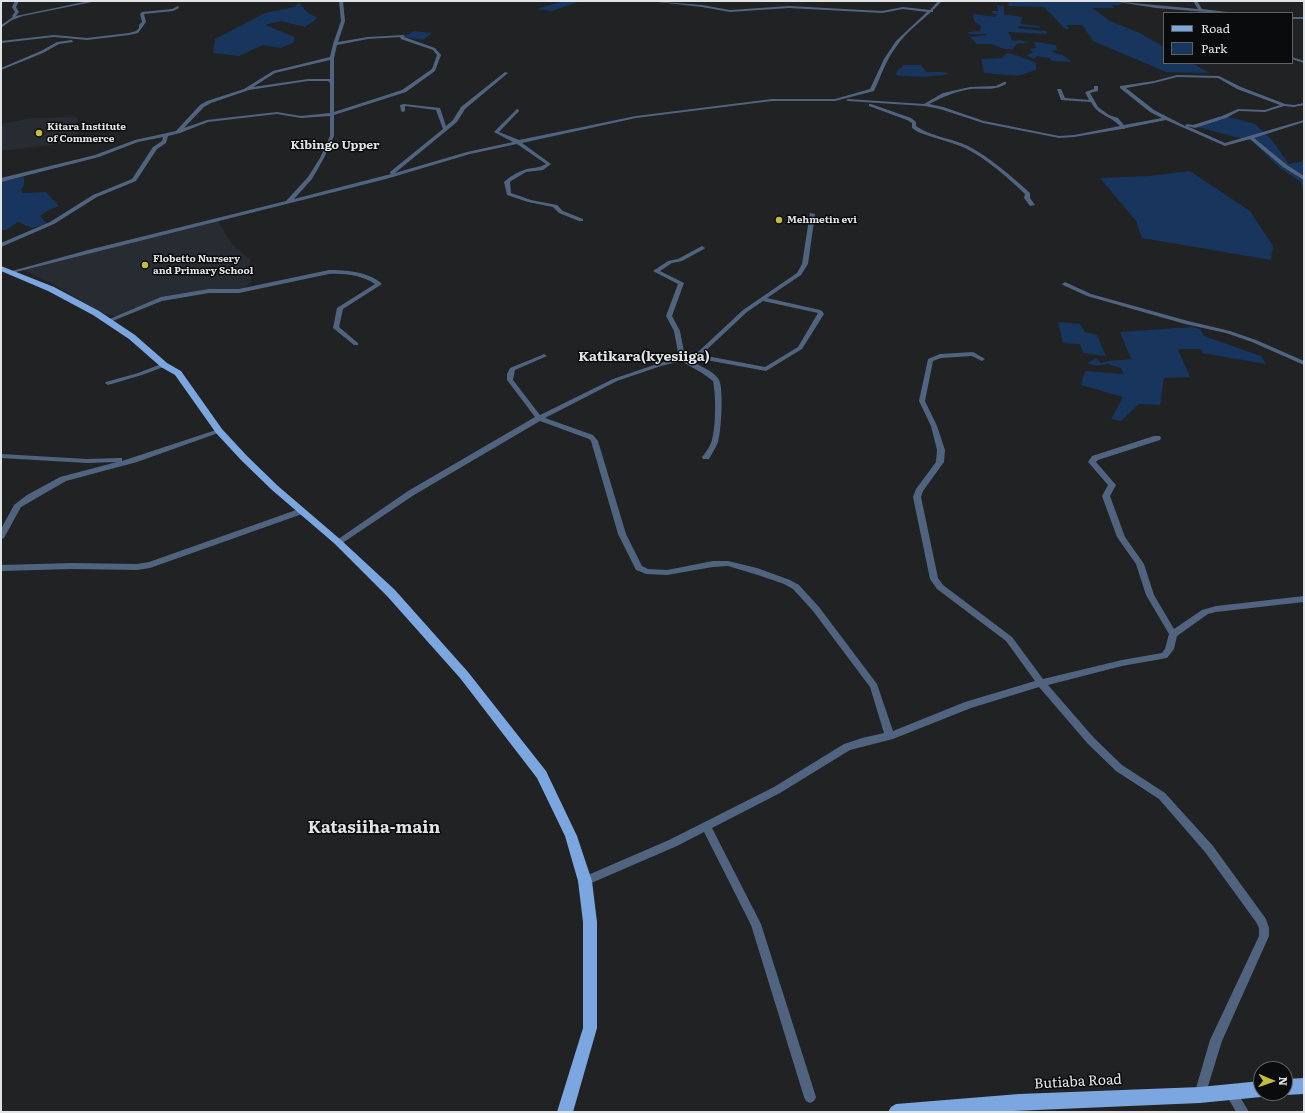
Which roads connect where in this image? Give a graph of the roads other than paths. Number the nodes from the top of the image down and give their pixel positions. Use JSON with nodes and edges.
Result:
{"nodes":[{"id":1,"x":17,"y":1,"type":"edge"},
{"id":2,"x":95,"y":1,"type":"edge"},
{"id":3,"x":341,"y":1,"type":"edge"},
{"id":4,"x":651,"y":1,"type":"edge"},
{"id":5,"x":940,"y":1,"type":"edge"},
{"id":6,"x":1114,"y":1,"type":"edge"},
{"id":7,"x":1195,"y":1,"type":"edge"},
{"id":8,"x":178,"y":7,"type":"dead end"},
{"id":9,"x":1200,"y":10,"type":"junction"},
{"id":10,"x":932,"y":11,"type":"junction"},
{"id":11,"x":1214,"y":12,"type":"edge"},
{"id":12,"x":16,"y":17,"type":"junction"},
{"id":13,"x":1293,"y":18,"type":"edge"},
{"id":14,"x":1304,"y":18,"type":"edge"},
{"id":15,"x":1,"y":27,"type":"edge"},
{"id":16,"x":87,"y":39,"type":"junction"},
{"id":17,"x":1,"y":42,"type":"edge"},
{"id":18,"x":335,"y":44,"type":"junction"},
{"id":19,"x":332,"y":58,"type":"junction"},
{"id":20,"x":1293,"y":58,"type":"edge"},
{"id":21,"x":1304,"y":62,"type":"edge"},
{"id":22,"x":1,"y":69,"type":"edge"},
{"id":23,"x":506,"y":73,"type":"dead end"},
{"id":24,"x":331,"y":82,"type":"junction"},
{"id":25,"x":1004,"y":83,"type":"dead end"},
{"id":26,"x":1096,"y":87,"type":"dead end"},
{"id":27,"x":246,"y":90,"type":"junction"},
{"id":28,"x":1059,"y":90,"type":"dead end"},
{"id":29,"x":867,"y":92,"type":"junction"},
{"id":30,"x":835,"y":100,"type":"junction"},
{"id":31,"x":849,"y":100,"type":"junction"},
{"id":32,"x":859,"y":101,"type":"junction"},
{"id":33,"x":1091,"y":101,"type":"junction"},
{"id":34,"x":1304,"y":104,"type":"edge"},
{"id":35,"x":925,"y":105,"type":"junction"},
{"id":36,"x":1286,"y":106,"type":"junction"},
{"id":37,"x":517,"y":110,"type":"dead end"},
{"id":38,"x":403,"y":111,"type":"dead end"},
{"id":39,"x":1304,"y":112,"type":"edge"},
{"id":40,"x":332,"y":114,"type":"junction"},
{"id":41,"x":1166,"y":120,"type":"junction"},
{"id":42,"x":1304,"y":121,"type":"edge"},
{"id":43,"x":1124,"y":128,"type":"junction"},
{"id":44,"x":445,"y":129,"type":"junction"},
{"id":45,"x":178,"y":132,"type":"junction"},
{"id":46,"x":166,"y":135,"type":"junction"},
{"id":47,"x":1252,"y":138,"type":"junction"},
{"id":48,"x":518,"y":142,"type":"junction"},
{"id":49,"x":384,"y":178,"type":"junction"},
{"id":50,"x":1304,"y":178,"type":"edge"},
{"id":51,"x":1,"y":180,"type":"edge"},
{"id":52,"x":288,"y":202,"type":"junction"},
{"id":53,"x":1032,"y":205,"type":"dead end"},
{"id":54,"x":812,"y":214,"type":"dead end"},
{"id":55,"x":582,"y":220,"type":"dead end"},
{"id":56,"x":1,"y":245,"type":"edge"},
{"id":57,"x":702,"y":248,"type":"dead end"},
{"id":58,"x":1,"y":268,"type":"edge"},
{"id":59,"x":14,"y":272,"type":"junction"},
{"id":60,"x":1065,"y":284,"type":"dead end"},
{"id":61,"x":762,"y":299,"type":"junction"},
{"id":62,"x":108,"y":321,"type":"junction"},
{"id":63,"x":356,"y":344,"type":"dead end"},
{"id":64,"x":544,"y":356,"type":"dead end"},
{"id":65,"x":695,"y":356,"type":"junction"},
{"id":66,"x":682,"y":359,"type":"junction"},
{"id":67,"x":982,"y":359,"type":"dead end"},
{"id":68,"x":1304,"y":362,"type":"edge"},
{"id":69,"x":164,"y":365,"type":"junction"},
{"id":70,"x":108,"y":383,"type":"dead end"},
{"id":71,"x":539,"y":418,"type":"junction"},
{"id":72,"x":219,"y":430,"type":"junction"},
{"id":73,"x":1157,"y":438,"type":"dead end"},
{"id":74,"x":1,"y":456,"type":"edge"},
{"id":75,"x":706,"y":457,"type":"dead end"},
{"id":76,"x":134,"y":460,"type":"junction"},
{"id":77,"x":302,"y":512,"type":"junction"},
{"id":78,"x":1,"y":536,"type":"edge"},
{"id":79,"x":338,"y":542,"type":"junction"},
{"id":80,"x":1,"y":568,"type":"edge"},
{"id":81,"x":1304,"y":599,"type":"edge"},
{"id":82,"x":1173,"y":634,"type":"junction"},
{"id":83,"x":1041,"y":683,"type":"junction"},
{"id":84,"x":890,"y":736,"type":"junction"},
{"id":85,"x":706,"y":826,"type":"junction"},
{"id":86,"x":586,"y":880,"type":"junction"},
{"id":87,"x":1304,"y":1086,"type":"edge"},
{"id":88,"x":1293,"y":1087,"type":"edge"},
{"id":89,"x":1253,"y":1090,"type":"edge"},
{"id":90,"x":1230,"y":1091,"type":"junction"},
{"id":91,"x":1200,"y":1095,"type":"junction"},
{"id":92,"x":810,"y":1097,"type":"dead end"},
{"id":93,"x":565,"y":1112,"type":"edge"},
{"id":94,"x":896,"y":1112,"type":"edge"},
{"id":95,"x":1243,"y":1112,"type":"edge"}],
"edges":[{"from":1,"to":12,"type":"street"},
{"from":2,"to":12,"type":"street"},
{"from":3,"to":18,"type":"street"},
{"from":4,"to":10,"type":"street"},
{"from":5,"to":10,"type":"street"},
{"from":6,"to":9,"type":"street"},
{"from":7,"to":9,"type":"street"},
{"from":8,"to":16,"type":"street"},
{"from":9,"to":11,"type":"street"},
{"from":10,"to":29,"type":"street"},
{"from":12,"to":15,"type":"street"},
{"from":13,"to":14,"type":"street"},
{"from":16,"to":17,"type":"street"},
{"from":16,"to":22,"type":"street"},
{"from":18,"to":19,"type":"street"},
{"from":18,"to":40,"type":"street"},
{"from":19,"to":24,"type":"street"},
{"from":19,"to":27,"type":"street"},
{"from":20,"to":21,"type":"street"},
{"from":23,"to":44,"type":"street"},
{"from":24,"to":27,"type":"street"},
{"from":24,"to":40,"type":"street"},
{"from":25,"to":35,"type":"street"},
{"from":26,"to":33,"type":"street"},
{"from":27,"to":45,"type":"street"},
{"from":28,"to":33,"type":"street"},
{"from":29,"to":30,"type":"street"},
{"from":29,"to":31,"type":"street"},
{"from":30,"to":31,"type":"street"},
{"from":30,"to":48,"type":"street"},
{"from":31,"to":32,"type":"street"},
{"from":32,"to":35,"type":"street"},
{"from":32,"to":53,"type":"street"},
{"from":33,"to":43,"type":"street"},
{"from":34,"to":36,"type":"street"},
{"from":35,"to":43,"type":"street"},
{"from":36,"to":39,"type":"street"},
{"from":36,"to":41,"type":"street"},
{"from":36,"to":41,"type":"street"},
{"from":37,"to":48,"type":"street"},
{"from":38,"to":44,"type":"street"},
{"from":40,"to":45,"type":"street"},
{"from":40,"to":52,"type":"street"},
{"from":41,"to":43,"type":"street"},
{"from":41,"to":47,"type":"street"},
{"from":42,"to":47,"type":"street"},
{"from":44,"to":49,"type":"street"},
{"from":45,"to":46,"type":"street"},
{"from":46,"to":51,"type":"street"},
{"from":46,"to":56,"type":"street"},
{"from":47,"to":50,"type":"street"},
{"from":48,"to":49,"type":"street"},
{"from":48,"to":55,"type":"street"},
{"from":49,"to":52,"type":"street"},
{"from":52,"to":59,"type":"street"},
{"from":54,"to":61,"type":"street"},
{"from":57,"to":66,"type":"street"},
{"from":58,"to":59,"type":"main road"},
{"from":59,"to":62,"type":"main road"},
{"from":60,"to":68,"type":"street"},
{"from":61,"to":65,"type":"street"},
{"from":61,"to":65,"type":"street"},
{"from":62,"to":63,"type":"street"},
{"from":62,"to":69,"type":"main road"},
{"from":64,"to":71,"type":"street"},
{"from":65,"to":66,"type":"street"},
{"from":66,"to":71,"type":"street"},
{"from":66,"to":75,"type":"street"},
{"from":67,"to":83,"type":"street"},
{"from":69,"to":70,"type":"street"},
{"from":69,"to":72,"type":"main road"},
{"from":71,"to":79,"type":"street"},
{"from":71,"to":84,"type":"street"},
{"from":72,"to":76,"type":"street"},
{"from":72,"to":77,"type":"main road"},
{"from":73,"to":82,"type":"street"},
{"from":74,"to":76,"type":"street"},
{"from":76,"to":78,"type":"street"},
{"from":77,"to":79,"type":"main road"},
{"from":77,"to":80,"type":"street"},
{"from":79,"to":86,"type":"main road"},
{"from":81,"to":82,"type":"street"},
{"from":82,"to":83,"type":"street"},
{"from":83,"to":84,"type":"street"},
{"from":83,"to":91,"type":"street"},
{"from":84,"to":85,"type":"street"},
{"from":85,"to":86,"type":"street"},
{"from":85,"to":92,"type":"street"},
{"from":86,"to":93,"type":"main road"},
{"from":87,"to":88,"type":"main road"},
{"from":89,"to":90,"type":"main road","name":"Butiaba Road"},
{"from":90,"to":91,"type":"main road","name":"Butiaba Road"},
{"from":90,"to":95,"type":"street"},
{"from":91,"to":94,"type":"main road","name":"Butiaba Road"}]}
